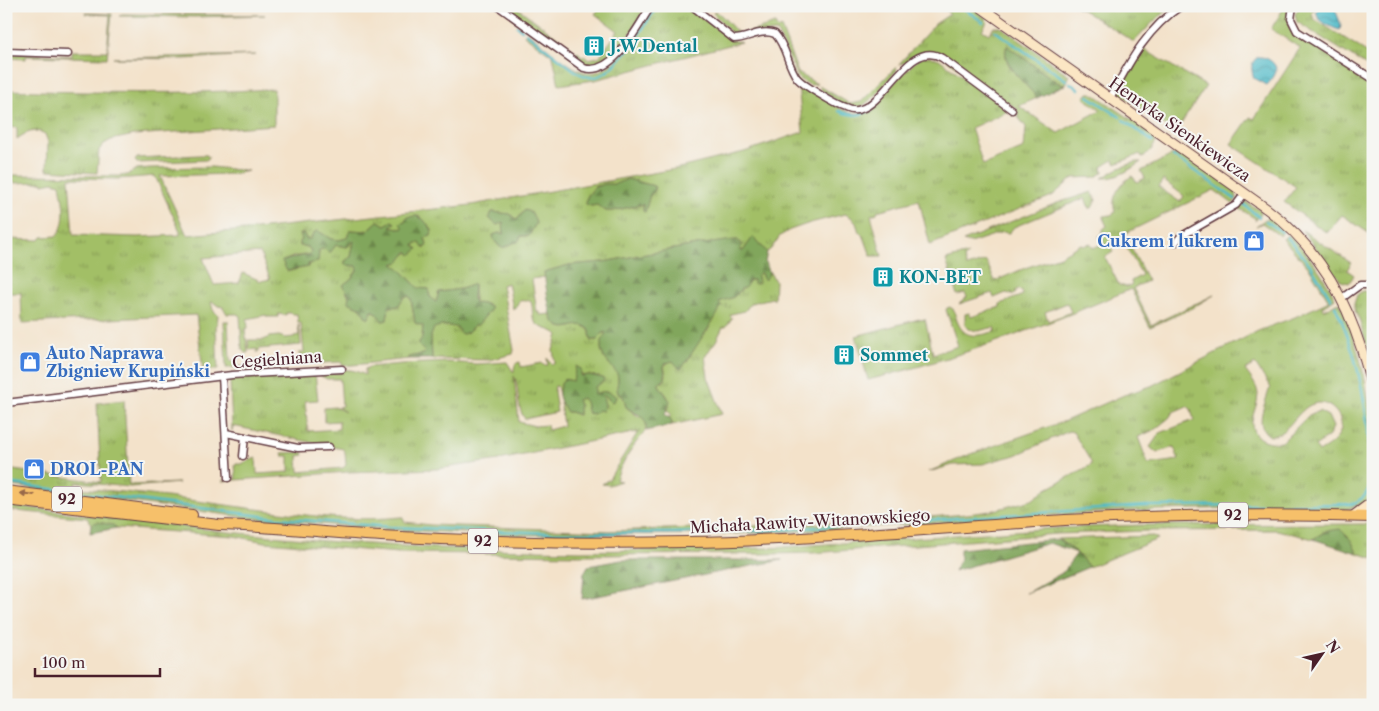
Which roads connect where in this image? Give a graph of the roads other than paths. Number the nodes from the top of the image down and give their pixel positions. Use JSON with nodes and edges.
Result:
{"nodes":[{"id":1,"x":498,"y":6,"type":"edge"},
{"id":2,"x":651,"y":6,"type":"edge"},
{"id":3,"x":692,"y":6,"type":"edge"},
{"id":4,"x":978,"y":6,"type":"edge"},
{"id":5,"x":1181,"y":6,"type":"edge"},
{"id":6,"x":1293,"y":6,"type":"edge"},
{"id":7,"x":6,"y":52,"type":"edge"},
{"id":8,"x":68,"y":54,"type":"dead end"},
{"id":9,"x":1373,"y":79,"type":"edge"},
{"id":10,"x":1110,"y":98,"type":"junction"},
{"id":11,"x":1012,"y":110,"type":"dead end"},
{"id":12,"x":1244,"y":193,"type":"junction"},
{"id":13,"x":1176,"y":242,"type":"dead end"},
{"id":14,"x":1373,"y":285,"type":"edge"},
{"id":15,"x":1342,"y":298,"type":"junction"},
{"id":16,"x":342,"y":369,"type":"dead end"},
{"id":17,"x":222,"y":376,"type":"junction"},
{"id":18,"x":1373,"y":393,"type":"edge"},
{"id":19,"x":6,"y":403,"type":"edge"},
{"id":20,"x":226,"y":433,"type":"junction"},
{"id":21,"x":245,"y":437,"type":"junction"},
{"id":22,"x":329,"y":447,"type":"dead end"},
{"id":23,"x":243,"y":456,"type":"dead end"},
{"id":24,"x":228,"y":478,"type":"dead end"},
{"id":25,"x":6,"y":491,"type":"edge"},
{"id":26,"x":6,"y":500,"type":"edge"},
{"id":27,"x":1373,"y":501,"type":"edge"},
{"id":28,"x":1352,"y":516,"type":"junction"},
{"id":29,"x":1373,"y":517,"type":"edge"},
{"id":30,"x":249,"y":525,"type":"junction"}],
"edges":[{"from":1,"to":2,"type":"street"},
{"from":3,"to":11,"type":"street"},
{"from":4,"to":10,"type":"street","name":"Henryka Sienkiewicza"},
{"from":5,"to":10,"type":"street"},
{"from":6,"to":9,"type":"street"},
{"from":7,"to":8,"type":"street"},
{"from":10,"to":12,"type":"street","name":"Henryka Sienkiewicza"},
{"from":12,"to":13,"type":"street"},
{"from":12,"to":15,"type":"street","name":"Henryka Sienkiewicza"},
{"from":14,"to":15,"type":"street"},
{"from":15,"to":18,"type":"street","name":"Henryka Sienkiewicza"},
{"from":16,"to":17,"type":"street","name":"Cegielniana"},
{"from":17,"to":19,"type":"street","name":"Cegielniana"},
{"from":17,"to":20,"type":"street"},
{"from":20,"to":21,"type":"street"},
{"from":20,"to":24,"type":"street"},
{"from":21,"to":22,"type":"street"},
{"from":21,"to":23,"type":"street"},
{"from":30,"to":25,"type":"main road","name":"Michała Rawity-Witanowskiego","number":"92","one_way":true},
{"from":26,"to":30,"type":"main road","name":"Michała Rawity-Witanowskiego","number":"92"},
{"from":27,"to":28,"type":"street"},
{"from":28,"to":29,"type":"main road","name":"Michała Rawity-Witanowskiego","number":"92"},
{"from":28,"to":30,"type":"main road","name":"Michała Rawity-Witanowskiego","number":"92"}]}
